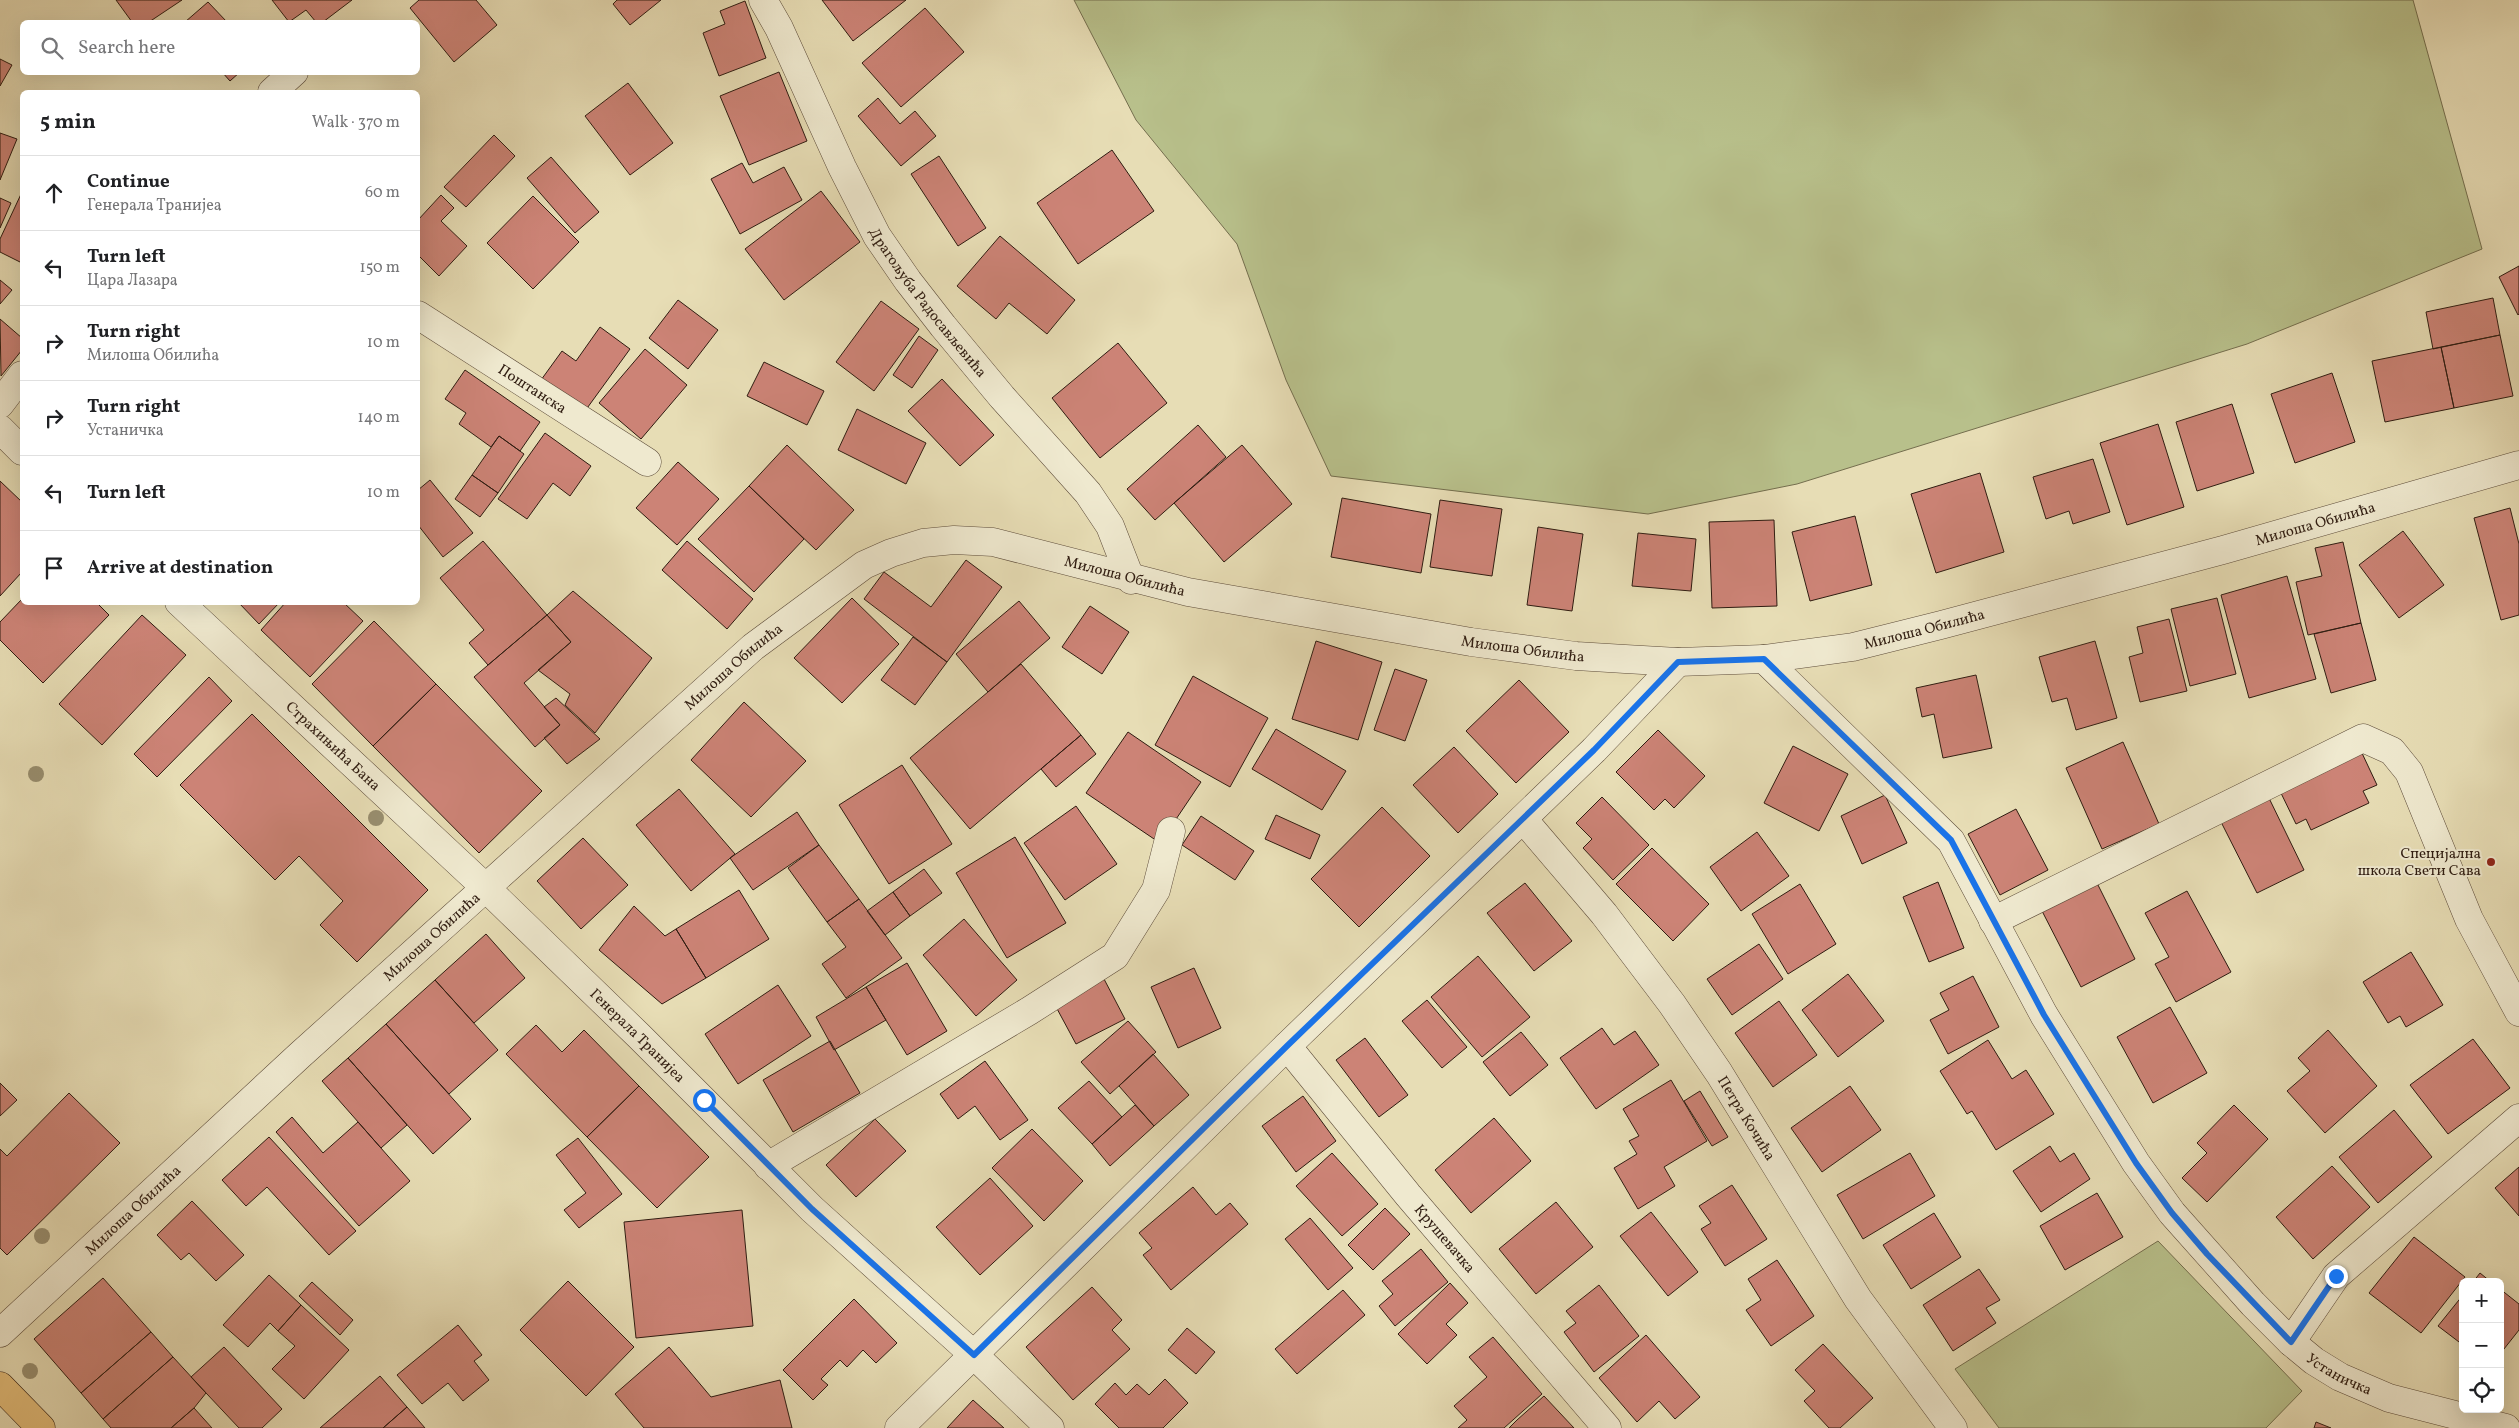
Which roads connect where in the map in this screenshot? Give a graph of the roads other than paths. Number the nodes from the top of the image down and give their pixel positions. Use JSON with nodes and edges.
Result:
{"nodes":[{"id":1,"x":763,"y":0,"type":"edge"},
{"id":2,"x":291,"y":75,"type":"edge"},
{"id":3,"x":274,"y":90,"type":"edge"},
{"id":4,"x":420,"y":316,"type":"edge"},
{"id":5,"x":20,"y":378,"type":"edge"},
{"id":6,"x":0,"y":404,"type":"edge"},
{"id":7,"x":0,"y":429,"type":"edge"},
{"id":8,"x":20,"y":449,"type":"edge"},
{"id":9,"x":647,"y":462,"type":"dead end"},
{"id":10,"x":2519,"y":465,"type":"edge"},
{"id":11,"x":1131,"y":580,"type":"junction"},
{"id":12,"x":182,"y":605,"type":"edge"},
{"id":13,"x":1764,"y":659,"type":"junction"},
{"id":14,"x":1678,"y":662,"type":"junction"},
{"id":15,"x":1523,"y":819,"type":"junction"},
{"id":16,"x":1172,"y":831,"type":"dead end"},
{"id":17,"x":487,"y":889,"type":"junction"},
{"id":18,"x":1993,"y":921,"type":"junction"},
{"id":19,"x":2519,"y":1012,"type":"edge"},
{"id":20,"x":1287,"y":1046,"type":"junction"},
{"id":21,"x":2519,"y":1118,"type":"edge"},
{"id":22,"x":768,"y":1166,"type":"junction"},
{"id":23,"x":0,"y":1333,"type":"edge"},
{"id":24,"x":2291,"y":1342,"type":"junction"},
{"id":25,"x":974,"y":1355,"type":"junction"},
{"id":26,"x":0,"y":1386,"type":"edge"},
{"id":27,"x":41,"y":1428,"type":"edge"},
{"id":28,"x":899,"y":1428,"type":"edge"},
{"id":29,"x":1050,"y":1428,"type":"edge"},
{"id":30,"x":1607,"y":1428,"type":"edge"},
{"id":31,"x":1953,"y":1428,"type":"edge"},
{"id":32,"x":2506,"y":1428,"type":"edge"}],
"edges":[{"from":1,"to":11,"type":"street","name":"Драгољуба Радосављевића"},
{"from":2,"to":3,"type":"street"},
{"from":4,"to":9,"type":"street","name":"Поштанска"},
{"from":5,"to":6,"type":"street"},
{"from":7,"to":8,"type":"street"},
{"from":10,"to":13,"type":"street","name":"Милоша Обилића"},
{"from":11,"to":14,"type":"street","name":"Милоша Обилића"},
{"from":11,"to":17,"type":"street","name":"Милоша Обилића"},
{"from":12,"to":17,"type":"street","name":"Страхињића Бана"},
{"from":13,"to":14,"type":"street","name":"Милоша Обилића"},
{"from":13,"to":18,"type":"street","name":"Устаничка"},
{"from":14,"to":15,"type":"street"},
{"from":15,"to":20,"type":"street"},
{"from":15,"to":31,"type":"street","name":"Петра Кочића"},
{"from":16,"to":22,"type":"street"},
{"from":17,"to":22,"type":"street","name":"Генерала Транијеа"},
{"from":17,"to":23,"type":"street","name":"Милоша Обилића"},
{"from":18,"to":19,"type":"street"},
{"from":18,"to":24,"type":"street","name":"Устаничка"},
{"from":20,"to":25,"type":"street"},
{"from":20,"to":30,"type":"street","name":"Крушевачка"},
{"from":21,"to":24,"type":"street"},
{"from":22,"to":25,"type":"street","name":"Генерала Транијеа"},
{"from":24,"to":32,"type":"street","name":"Устаничка"},
{"from":25,"to":28,"type":"street"},
{"from":25,"to":29,"type":"street","name":"Генерала Транијеа"},
{"from":26,"to":27,"type":"main road"}]}
